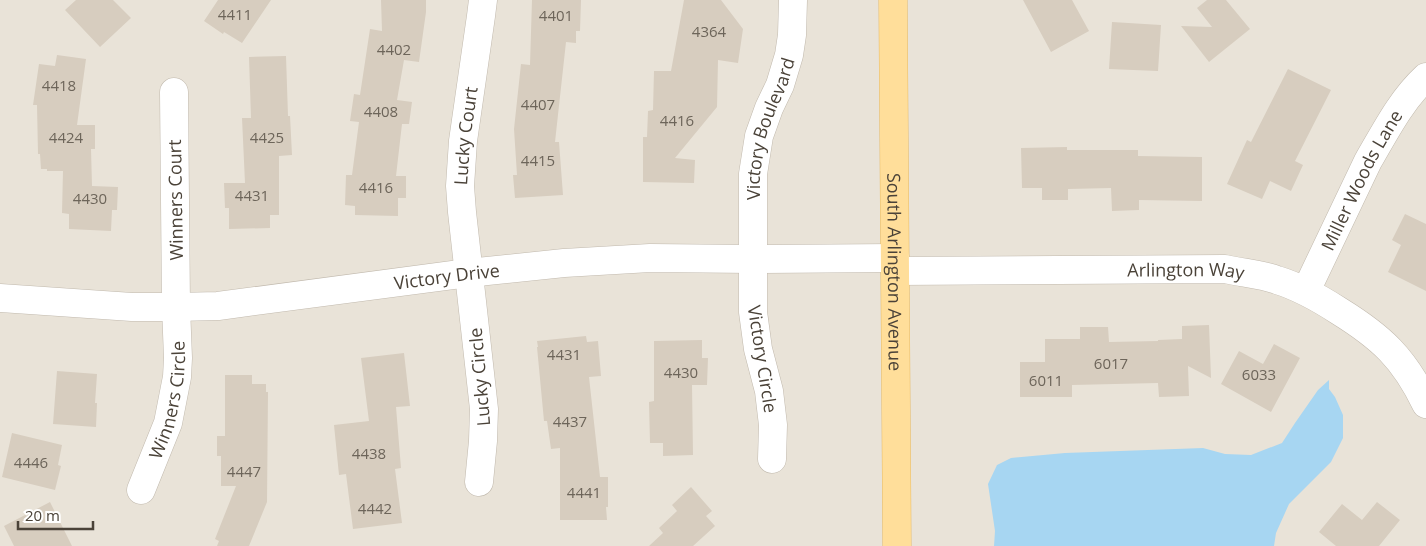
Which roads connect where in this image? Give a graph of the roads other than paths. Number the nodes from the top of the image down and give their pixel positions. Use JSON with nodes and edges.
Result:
{"nodes":[{"id":1,"x":482,"y":0,"type":"edge"},
{"id":2,"x":792,"y":0,"type":"edge"},
{"id":3,"x":893,"y":0,"type":"edge"},
{"id":4,"x":1426,"y":77,"type":"edge"},
{"id":5,"x":174,"y":92,"type":"dead end"},
{"id":6,"x":753,"y":259,"type":"junction"},
{"id":7,"x":895,"y":264,"type":"junction"},
{"id":8,"x":468,"y":273,"type":"junction"},
{"id":9,"x":1306,"y":291,"type":"junction"},
{"id":10,"x":0,"y":298,"type":"edge"},
{"id":11,"x":176,"y":307,"type":"junction"},
{"id":12,"x":1426,"y":404,"type":"edge"},
{"id":13,"x":772,"y":459,"type":"dead end"},
{"id":14,"x":480,"y":482,"type":"dead end"},
{"id":15,"x":141,"y":490,"type":"dead end"},
{"id":16,"x":897,"y":546,"type":"edge"}],
"edges":[{"from":1,"to":8,"type":"street","name":"Lucky Court"},
{"from":2,"to":6,"type":"street","name":"Victory Boulevard"},
{"from":3,"to":7,"type":"main road","name":"South Arlington Avenue"},
{"from":4,"to":9,"type":"street","name":"Miller Woods Lane"},
{"from":5,"to":11,"type":"street","name":"Winners Court"},
{"from":6,"to":7,"type":"street","name":"Victory Drive"},
{"from":6,"to":8,"type":"street","name":"Victory Drive"},
{"from":6,"to":13,"type":"street","name":"Victory Circle"},
{"from":7,"to":9,"type":"street","name":"Arlington Way"},
{"from":7,"to":16,"type":"main road","name":"South Arlington Avenue"},
{"from":8,"to":11,"type":"street","name":"Victory Drive"},
{"from":8,"to":14,"type":"street","name":"Lucky Circle"},
{"from":9,"to":12,"type":"street","name":"Arlington Way"},
{"from":10,"to":11,"type":"street","name":"Victory Drive"},
{"from":11,"to":15,"type":"street","name":"Winners Circle"}]}
